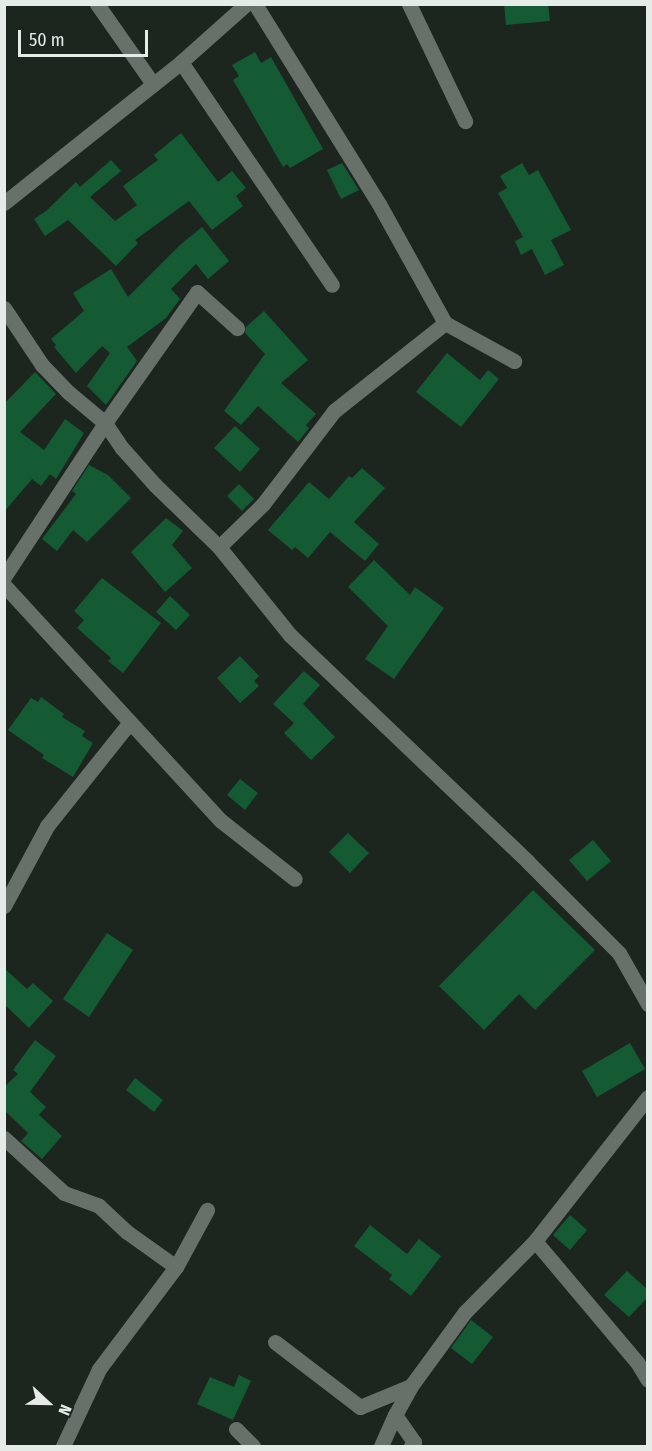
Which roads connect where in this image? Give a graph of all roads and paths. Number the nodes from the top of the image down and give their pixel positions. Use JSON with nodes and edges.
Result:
{"nodes":[{"id":1,"x":97,"y":4,"type":"edge"},
{"id":2,"x":246,"y":4,"type":"edge"},
{"id":3,"x":255,"y":4,"type":"edge"},
{"id":4,"x":409,"y":4,"type":"edge"},
{"id":5,"x":182,"y":62,"type":"junction"},
{"id":6,"x":153,"y":84,"type":"junction"},
{"id":7,"x":465,"y":122,"type":"dead end"},
{"id":8,"x":4,"y":203,"type":"edge"},
{"id":9,"x":332,"y":285,"type":"dead end"},
{"id":10,"x":4,"y":308,"type":"edge"},
{"id":11,"x":445,"y":323,"type":"junction"},
{"id":12,"x":237,"y":328,"type":"dead end"},
{"id":13,"x":514,"y":361,"type":"dead end"},
{"id":14,"x":105,"y":423,"type":"junction"},
{"id":15,"x":219,"y":547,"type":"junction"},
{"id":16,"x":4,"y":577,"type":"edge"},
{"id":17,"x":4,"y":585,"type":"edge"},
{"id":18,"x":130,"y":722,"type":"junction"},
{"id":19,"x":295,"y":879,"type":"dead end"},
{"id":20,"x":4,"y":906,"type":"edge"},
{"id":21,"x":648,"y":1004,"type":"edge"},
{"id":22,"x":648,"y":1097,"type":"edge"},
{"id":23,"x":4,"y":1138,"type":"edge"},
{"id":24,"x":207,"y":1210,"type":"dead end"},
{"id":25,"x":535,"y":1241,"type":"junction"},
{"id":26,"x":176,"y":1267,"type":"junction"},
{"id":27,"x":275,"y":1342,"type":"dead end"},
{"id":28,"x":648,"y":1380,"type":"edge"},
{"id":29,"x":411,"y":1386,"type":"junction"},
{"id":30,"x":395,"y":1415,"type":"junction"},
{"id":31,"x":236,"y":1429,"type":"dead end"},
{"id":32,"x":63,"y":1446,"type":"edge"},
{"id":33,"x":252,"y":1446,"type":"edge"},
{"id":34,"x":381,"y":1446,"type":"edge"},
{"id":35,"x":411,"y":1446,"type":"edge"}],
"edges":[{"from":1,"to":6,"type":"street"},
{"from":2,"to":5,"type":"street"},
{"from":3,"to":11,"type":"street"},
{"from":4,"to":7,"type":"street"},
{"from":5,"to":6,"type":"street"},
{"from":5,"to":9,"type":"street"},
{"from":6,"to":8,"type":"street"},
{"from":10,"to":14,"type":"street"},
{"from":11,"to":13,"type":"street"},
{"from":11,"to":15,"type":"street"},
{"from":12,"to":14,"type":"street"},
{"from":14,"to":15,"type":"street"},
{"from":14,"to":16,"type":"street"},
{"from":15,"to":21,"type":"street"},
{"from":17,"to":18,"type":"street"},
{"from":18,"to":19,"type":"street"},
{"from":18,"to":20,"type":"street"},
{"from":22,"to":25,"type":"street"},
{"from":23,"to":26,"type":"street"},
{"from":24,"to":26,"type":"street"},
{"from":25,"to":28,"type":"street"},
{"from":25,"to":29,"type":"street"},
{"from":26,"to":32,"type":"street"},
{"from":27,"to":29,"type":"street"},
{"from":29,"to":30,"type":"street"},
{"from":30,"to":34,"type":"street"},
{"from":30,"to":35,"type":"street"},
{"from":31,"to":33,"type":"street"}]}
